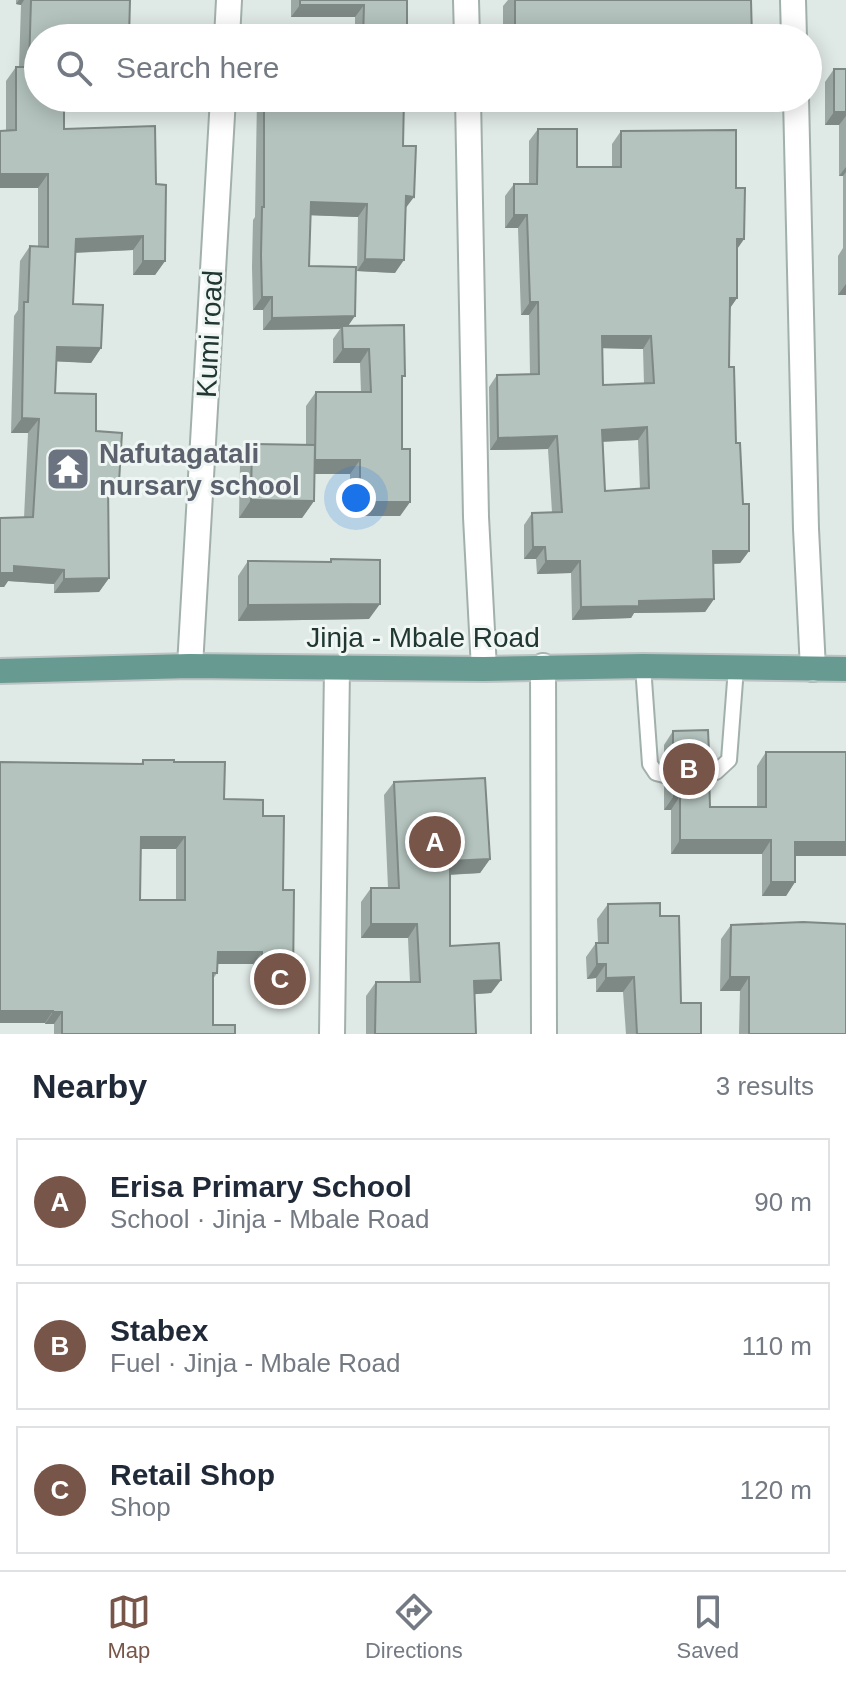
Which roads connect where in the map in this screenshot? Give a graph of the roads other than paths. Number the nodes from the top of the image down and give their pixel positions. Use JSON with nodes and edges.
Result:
{"nodes":[{"id":1,"x":229,"y":0,"type":"edge"},
{"id":2,"x":466,"y":0,"type":"edge"},
{"id":3,"x":793,"y":0,"type":"edge"},
{"id":4,"x":228,"y":24,"type":"edge"},
{"id":5,"x":467,"y":24,"type":"edge"},
{"id":6,"x":794,"y":24,"type":"edge"},
{"id":7,"x":222,"y":112,"type":"edge"},
{"id":8,"x":468,"y":112,"type":"edge"},
{"id":9,"x":796,"y":112,"type":"edge"},
{"id":10,"x":190,"y":666,"type":"junction"},
{"id":11,"x":543,"y":666,"type":"junction"},
{"id":12,"x":643,"y":666,"type":"junction"},
{"id":13,"x":337,"y":668,"type":"junction"},
{"id":14,"x":736,"y":668,"type":"junction"},
{"id":15,"x":484,"y":669,"type":"junction"},
{"id":16,"x":813,"y":669,"type":"junction"},
{"id":17,"x":846,"y":669,"type":"edge"},
{"id":18,"x":0,"y":671,"type":"edge"},
{"id":19,"x":664,"y":775,"type":"dead end"},
{"id":20,"x":699,"y":776,"type":"edge"},
{"id":21,"x":332,"y":1034,"type":"edge"},
{"id":22,"x":544,"y":1034,"type":"edge"}],
"edges":[{"from":1,"to":4,"type":"street"},
{"from":2,"to":5,"type":"street"},
{"from":3,"to":6,"type":"street"},
{"from":7,"to":10,"type":"street","name":"Kumi road"},
{"from":8,"to":15,"type":"street"},
{"from":9,"to":16,"type":"street"},
{"from":10,"to":13,"type":"main road","name":"Jinja - Mbale Road"},
{"from":10,"to":18,"type":"main road","name":"Jinja - Mbale Road"},
{"from":11,"to":12,"type":"main road","name":"Jinja - Mbale Road"},
{"from":11,"to":15,"type":"main road","name":"Jinja - Mbale Road"},
{"from":11,"to":22,"type":"street"},
{"from":12,"to":14,"type":"main road","name":"Jinja - Mbale Road"},
{"from":12,"to":19,"type":"lane"},
{"from":13,"to":15,"type":"main road","name":"Jinja - Mbale Road"},
{"from":13,"to":21,"type":"street"},
{"from":14,"to":16,"type":"main road","name":"Jinja - Mbale Road"},
{"from":14,"to":20,"type":"lane"},
{"from":16,"to":17,"type":"main road","name":"Jinja - Mbale Road"}]}
